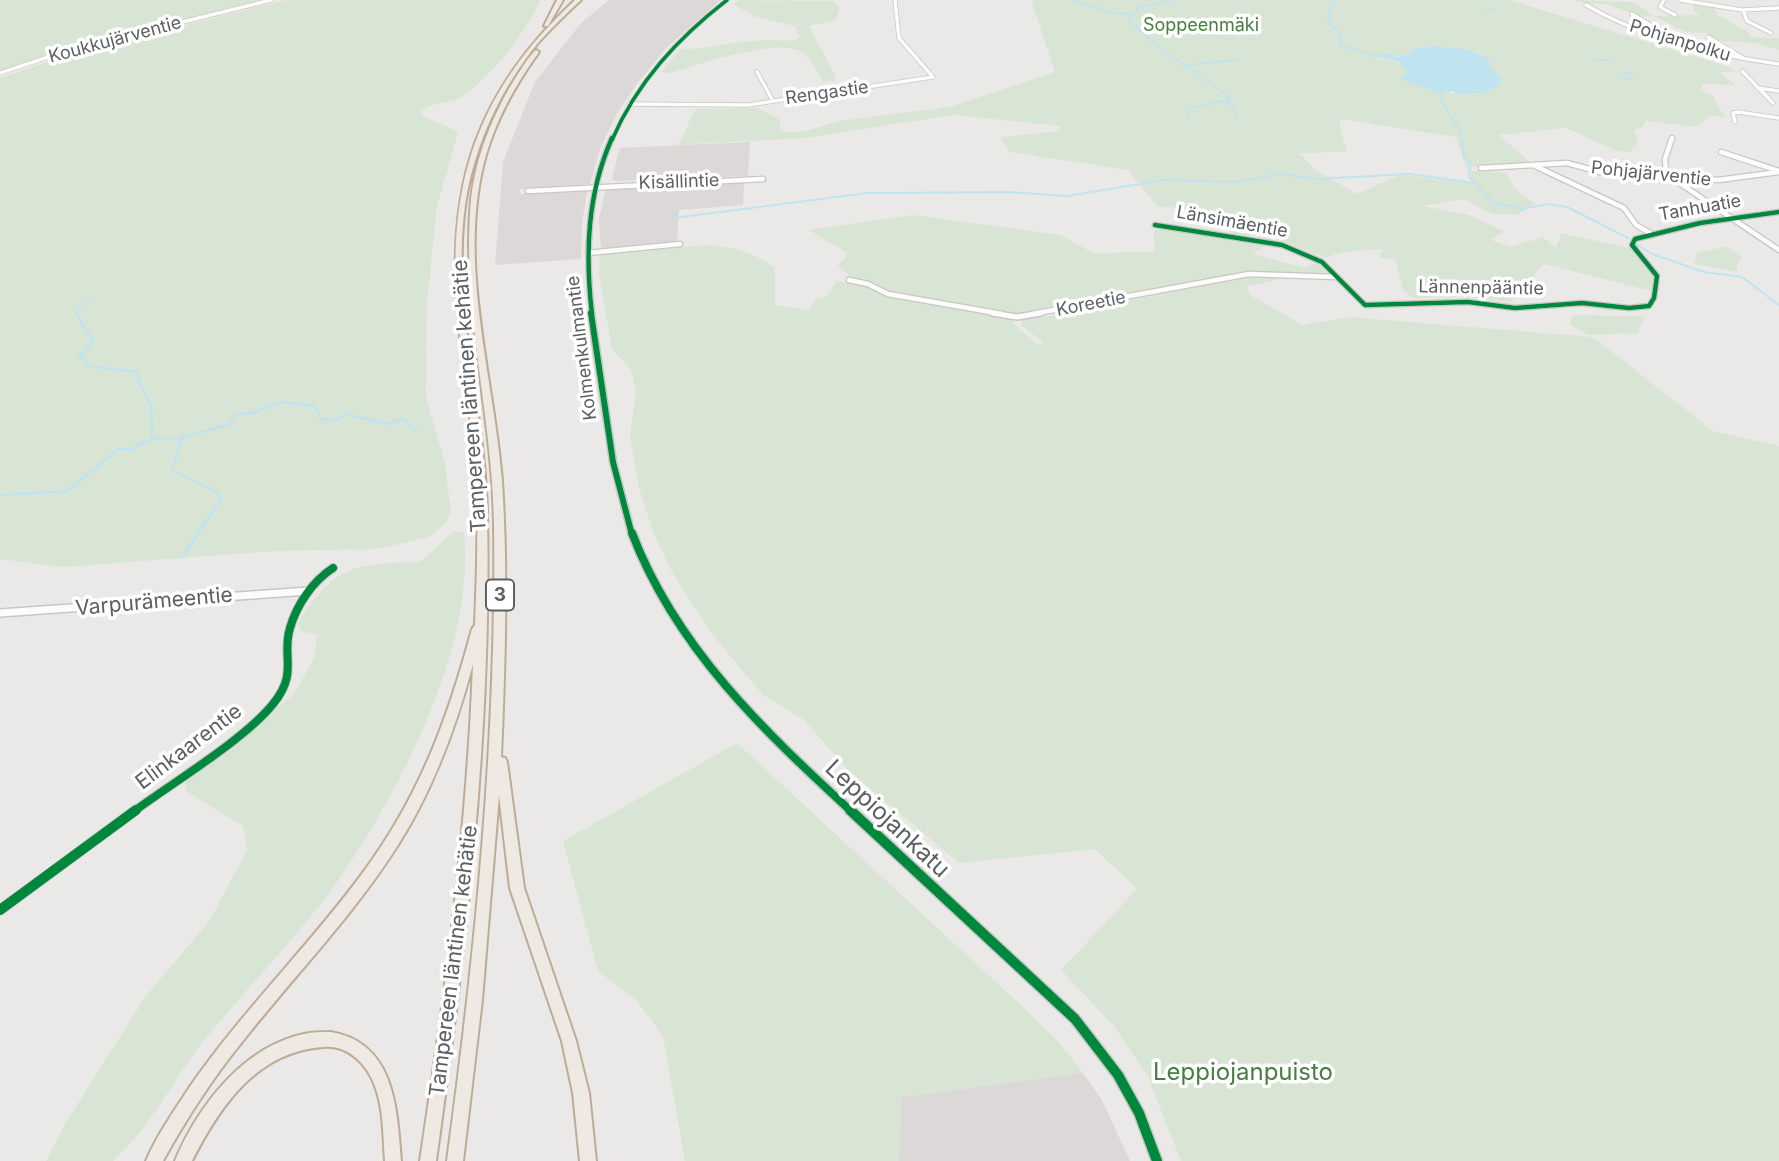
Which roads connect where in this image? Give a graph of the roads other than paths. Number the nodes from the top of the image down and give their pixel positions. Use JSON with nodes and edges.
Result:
{"nodes":[{"id":1,"x":271,"y":0,"type":"edge"},
{"id":2,"x":560,"y":0,"type":"edge"},
{"id":3,"x":727,"y":0,"type":"edge"},
{"id":4,"x":895,"y":0,"type":"edge"},
{"id":5,"x":1664,"y":0,"type":"edge"},
{"id":6,"x":1680,"y":0,"type":"edge"},
{"id":7,"x":583,"y":2,"type":"edge"},
{"id":8,"x":1586,"y":5,"type":"dead end"},
{"id":9,"x":1779,"y":8,"type":"edge"},
{"id":10,"x":1744,"y":10,"type":"junction"},
{"id":11,"x":1632,"y":14,"type":"dead end"},
{"id":12,"x":1675,"y":15,"type":"dead end"},
{"id":13,"x":1771,"y":33,"type":"dead end"},
{"id":14,"x":1708,"y":37,"type":"dead end"},
{"id":15,"x":1674,"y":40,"type":"junction"},
{"id":16,"x":536,"y":42,"type":"junction"},
{"id":17,"x":1748,"y":61,"type":"junction"},
{"id":18,"x":1779,"y":64,"type":"edge"},
{"id":19,"x":1742,"y":71,"type":"dead end"},
{"id":20,"x":757,"y":72,"type":"dead end"},
{"id":21,"x":0,"y":73,"type":"edge"},
{"id":22,"x":1758,"y":88,"type":"junction"},
{"id":23,"x":1779,"y":91,"type":"edge"},
{"id":24,"x":773,"y":101,"type":"junction"},
{"id":25,"x":1773,"y":103,"type":"dead end"},
{"id":26,"x":629,"y":104,"type":"junction"},
{"id":27,"x":1778,"y":117,"type":"edge"},
{"id":28,"x":1735,"y":122,"type":"dead end"},
{"id":29,"x":1779,"y":123,"type":"edge"},
{"id":30,"x":1672,"y":138,"type":"dead end"},
{"id":31,"x":1721,"y":152,"type":"dead end"},
{"id":32,"x":1533,"y":165,"type":"junction"},
{"id":33,"x":1481,"y":168,"type":"dead end"},
{"id":34,"x":1779,"y":172,"type":"edge"},
{"id":35,"x":1666,"y":174,"type":"junction"},
{"id":36,"x":763,"y":179,"type":"dead end"},
{"id":37,"x":596,"y":186,"type":"junction"},
{"id":38,"x":528,"y":191,"type":"dead end"},
{"id":39,"x":1779,"y":212,"type":"edge"},
{"id":40,"x":1733,"y":219,"type":"junction"},
{"id":41,"x":1155,"y":225,"type":"dead end"},
{"id":42,"x":1650,"y":233,"type":"junction"},
{"id":43,"x":680,"y":244,"type":"dead end"},
{"id":44,"x":1632,"y":245,"type":"joint"},
{"id":45,"x":1778,"y":248,"type":"edge"},
{"id":46,"x":588,"y":253,"type":"junction"},
{"id":47,"x":1336,"y":277,"type":"junction"},
{"id":48,"x":849,"y":281,"type":"dead end"},
{"id":49,"x":617,"y":487,"type":"joint"},
{"id":50,"x":333,"y":568,"type":"dead end"},
{"id":51,"x":308,"y":590,"type":"junction"},
{"id":52,"x":482,"y":610,"type":"junction"},
{"id":53,"x":0,"y":613,"type":"edge"},
{"id":54,"x":498,"y":742,"type":"junction"},
{"id":55,"x":0,"y":910,"type":"edge"},
{"id":56,"x":154,"y":1161,"type":"edge"},
{"id":57,"x":183,"y":1161,"type":"edge"},
{"id":58,"x":393,"y":1161,"type":"edge"},
{"id":59,"x":428,"y":1161,"type":"edge"},
{"id":60,"x":455,"y":1161,"type":"edge"},
{"id":61,"x":588,"y":1161,"type":"edge"},
{"id":62,"x":1157,"y":1161,"type":"edge"}],
"edges":[{"from":1,"to":21,"type":"street","name":"Koukkujärventie"},
{"from":2,"to":16,"type":"highway"},
{"from":3,"to":26,"type":"street","name":"Kolmenkulmantie"},
{"from":4,"to":24,"type":"street","name":"Rengastie"},
{"from":5,"to":12,"type":"street"},
{"from":6,"to":10,"type":"street"},
{"from":7,"to":16,"type":"highway","name":"Tampereen läntinen kehätie","number":"3"},
{"from":7,"to":54,"type":"highway","name":"Tampereen läntinen kehätie","number":"3"},
{"from":8,"to":15,"type":"street","name":"Pohjanpolku"},
{"from":9,"to":10,"type":"street"},
{"from":10,"to":13,"type":"street"},
{"from":11,"to":15,"type":"street"},
{"from":14,"to":17,"type":"street"},
{"from":15,"to":17,"type":"street","name":"Pohjanpolku"},
{"from":16,"to":52,"type":"highway","name":"Tampereen läntinen kehätie","number":"3"},
{"from":17,"to":18,"type":"street","name":"Pohjanpolku"},
{"from":19,"to":22,"type":"street"},
{"from":20,"to":24,"type":"street"},
{"from":22,"to":23,"type":"street"},
{"from":22,"to":25,"type":"street"},
{"from":24,"to":26,"type":"street","name":"Rengastie"},
{"from":26,"to":37,"type":"street","name":"Kolmenkulmantie"},
{"from":27,"to":28,"type":"street"},
{"from":27,"to":29,"type":"street"},
{"from":30,"to":35,"type":"street"},
{"from":31,"to":34,"type":"street"},
{"from":32,"to":33,"type":"street","name":"Pohjajärventie"},
{"from":32,"to":35,"type":"street","name":"Pohjajärventie"},
{"from":32,"to":42,"type":"street"},
{"from":34,"to":35,"type":"street","name":"Pohjajärventie"},
{"from":35,"to":40,"type":"street"},
{"from":36,"to":37,"type":"street","name":"Kisällintie"},
{"from":37,"to":38,"type":"street","name":"Kisällintie"},
{"from":37,"to":46,"type":"street","name":"Kolmenkulmantie"},
{"from":39,"to":40,"type":"street","name":"Tanhuatie"},
{"from":40,"to":42,"type":"street","name":"Tanhuatie"},
{"from":40,"to":45,"type":"street"},
{"from":41,"to":47,"type":"street","name":"Länsimäentie"},
{"from":42,"to":44,"type":"street","name":"Tanhuatie"},
{"from":43,"to":46,"type":"street"},
{"from":44,"to":47,"type":"street","name":"Lännenpääntie"},
{"from":46,"to":49,"type":"street","name":"Kolmenkulmantie"},
{"from":47,"to":48,"type":"street","name":"Koreetie"},
{"from":49,"to":62,"type":"street","name":"Leppiojankatu"},
{"from":50,"to":51,"type":"street","name":"Elinkaarentie"},
{"from":51,"to":53,"type":"street","name":"Varpurämeentie"},
{"from":51,"to":55,"type":"street","name":"Elinkaarentie"},
{"from":52,"to":56,"type":"highway"},
{"from":52,"to":59,"type":"highway","name":"Tampereen läntinen kehätie","number":"3"},
{"from":54,"to":60,"type":"highway","name":"Tampereen läntinen kehätie","number":"3"},
{"from":54,"to":61,"type":"highway"},
{"from":57,"to":58,"type":"highway"}]}
